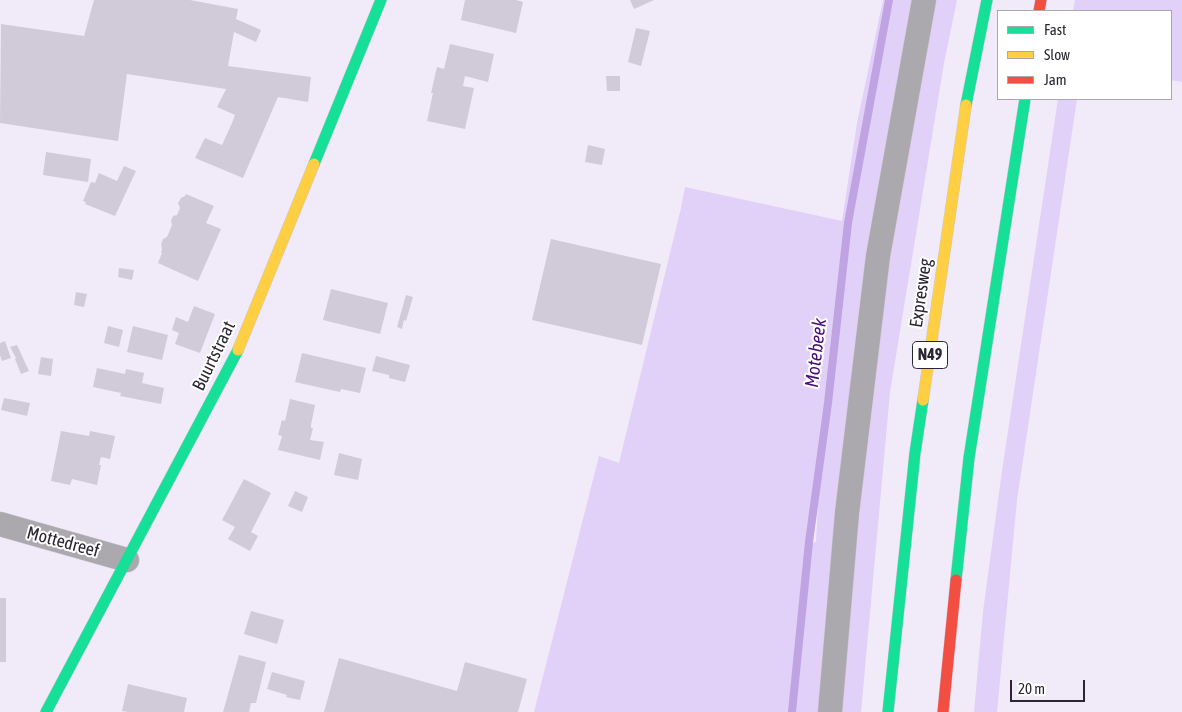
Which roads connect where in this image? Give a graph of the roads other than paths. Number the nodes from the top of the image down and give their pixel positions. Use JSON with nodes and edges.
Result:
{"nodes":[{"id":1,"x":381,"y":0,"type":"edge"},
{"id":2,"x":924,"y":0,"type":"edge"},
{"id":3,"x":986,"y":0,"type":"edge"},
{"id":4,"x":1025,"y":100,"type":"edge"},
{"id":5,"x":0,"y":524,"type":"edge"},
{"id":6,"x":127,"y":560,"type":"junction"},
{"id":7,"x":46,"y":712,"type":"edge"},
{"id":8,"x":830,"y":712,"type":"edge"},
{"id":9,"x":888,"y":712,"type":"edge"},
{"id":10,"x":943,"y":712,"type":"edge"}],
"edges":[{"from":1,"to":6,"type":"main road","name":"Buurtstraat"},
{"from":2,"to":8,"type":"street"},
{"from":3,"to":9,"type":"main road","name":"Expresweg","number":"N49"},
{"from":4,"to":10,"type":"main road"},
{"from":5,"to":6,"type":"street","name":"Mottedreef"},
{"from":6,"to":7,"type":"main road","name":"Buurtstraat"}]}
